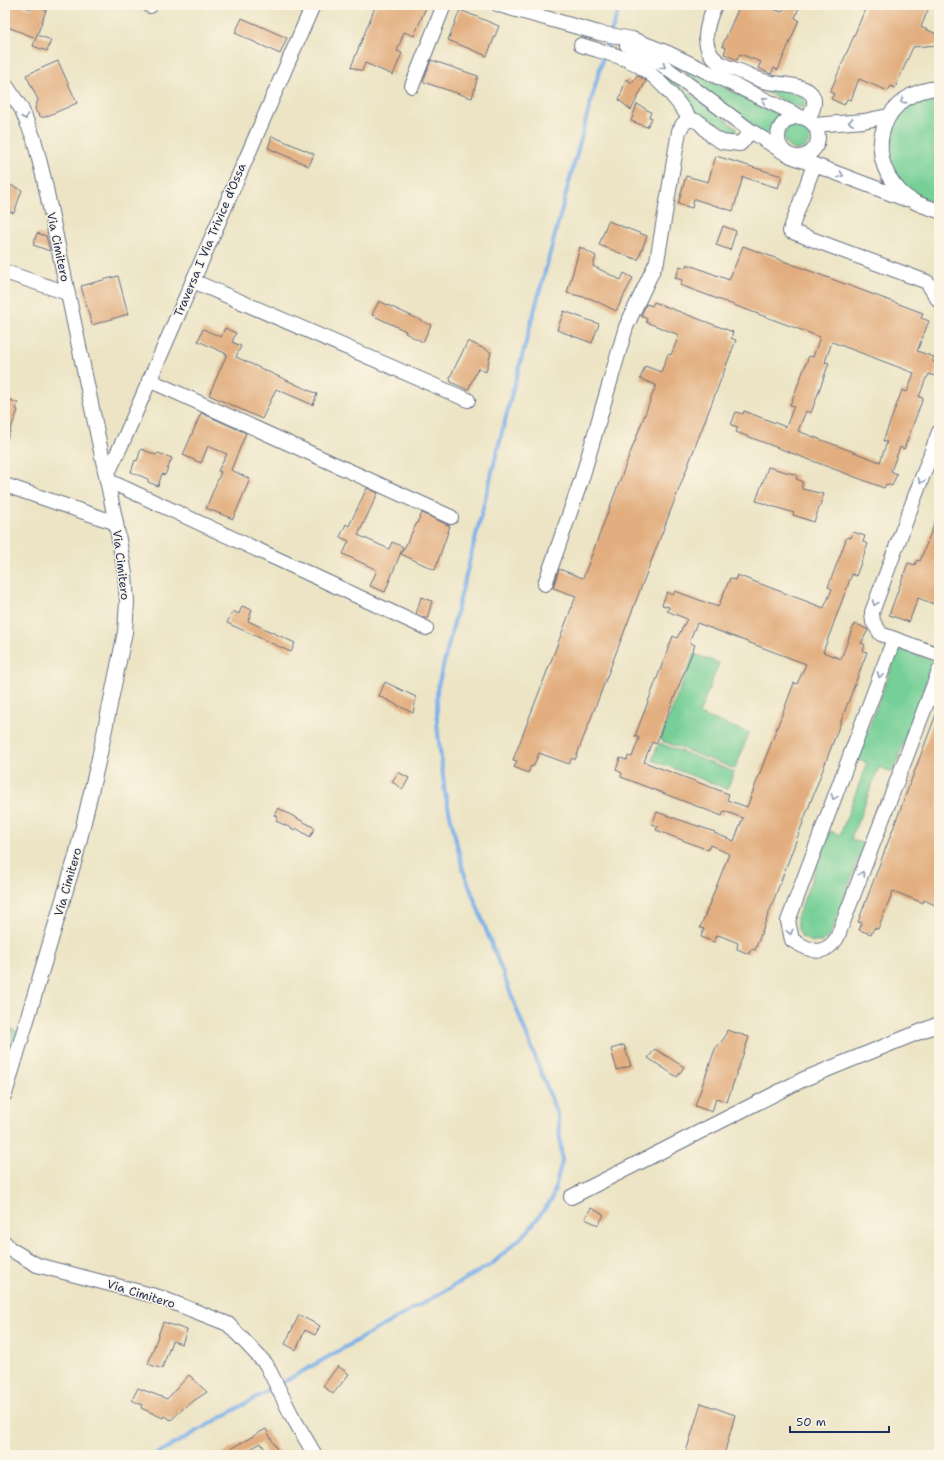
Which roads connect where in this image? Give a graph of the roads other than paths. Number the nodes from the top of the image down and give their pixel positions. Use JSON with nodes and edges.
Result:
{"nodes":[{"id":1,"x":313,"y":5,"type":"edge"},
{"id":2,"x":444,"y":5,"type":"edge"},
{"id":3,"x":499,"y":5,"type":"edge"},
{"id":4,"x":715,"y":5,"type":"edge"},
{"id":5,"x":631,"y":42,"type":"junction"},
{"id":6,"x":587,"y":47,"type":"dead end"},
{"id":7,"x":5,"y":84,"type":"edge"},
{"id":8,"x":412,"y":86,"type":"dead end"},
{"id":9,"x":939,"y":88,"type":"edge"},
{"id":10,"x":888,"y":116,"type":"junction"},
{"id":11,"x":690,"y":119,"type":"junction"},
{"id":12,"x":807,"y":120,"type":"junction"},
{"id":13,"x":751,"y":132,"type":"junction"},
{"id":14,"x":788,"y":155,"type":"junction"},
{"id":15,"x":814,"y":165,"type":"junction"},
{"id":16,"x":915,"y":202,"type":"junction"},
{"id":17,"x":939,"y":211,"type":"edge"},
{"id":18,"x":5,"y":272,"type":"edge"},
{"id":19,"x":193,"y":281,"type":"junction"},
{"id":20,"x":67,"y":294,"type":"junction"},
{"id":21,"x":939,"y":301,"type":"edge"},
{"id":22,"x":149,"y":380,"type":"junction"},
{"id":23,"x":468,"y":400,"type":"dead end"},
{"id":24,"x":939,"y":432,"type":"edge"},
{"id":25,"x":107,"y":477,"type":"junction"},
{"id":26,"x":5,"y":485,"type":"edge"},
{"id":27,"x":451,"y":517,"type":"dead end"},
{"id":28,"x":116,"y":523,"type":"junction"},
{"id":29,"x":545,"y":584,"type":"dead end"},
{"id":30,"x":426,"y":628,"type":"dead end"},
{"id":31,"x":894,"y":638,"type":"junction"},
{"id":32,"x":939,"y":655,"type":"edge"},
{"id":33,"x":939,"y":670,"type":"edge"},
{"id":34,"x":939,"y":1024,"type":"edge"},
{"id":35,"x":5,"y":1094,"type":"edge"},
{"id":36,"x":571,"y":1197,"type":"dead end"},
{"id":37,"x":5,"y":1243,"type":"edge"},
{"id":38,"x":315,"y":1455,"type":"edge"}],
"edges":[{"from":1,"to":19,"type":"street","name":"Traversa I Via Trivice d'Ossa"},
{"from":2,"to":8,"type":"street"},
{"from":3,"to":5,"type":"street"},
{"from":4,"to":12,"type":"street"},
{"from":12,"to":5,"type":"street","one_way":true},
{"from":5,"to":13,"type":"street","one_way":true},
{"from":6,"to":11,"type":"street"},
{"from":7,"to":20,"type":"street","name":"Via Cimitero","one_way":true},
{"from":9,"to":10,"type":"street","one_way":true},
{"from":10,"to":12,"type":"street","one_way":true},
{"from":10,"to":16,"type":"street"},
{"from":11,"to":13,"type":"street"},
{"from":11,"to":29,"type":"street"},
{"from":12,"to":14,"type":"street"},
{"from":12,"to":14,"type":"street"},
{"from":13,"to":14,"type":"street"},
{"from":14,"to":15,"type":"street"},
{"from":15,"to":16,"type":"street","one_way":true},
{"from":15,"to":21,"type":"street"},
{"from":16,"to":17,"type":"street"},
{"from":18,"to":20,"type":"street"},
{"from":19,"to":22,"type":"street","name":"Traversa I Via Trivice d'Ossa"},
{"from":19,"to":23,"type":"street"},
{"from":20,"to":25,"type":"street","name":"Via Cimitero"},
{"from":22,"to":25,"type":"street","name":"Traversa I Via Trivice d'Ossa"},
{"from":22,"to":27,"type":"street"},
{"from":24,"to":31,"type":"street","one_way":true},
{"from":25,"to":28,"type":"street","name":"Via Cimitero"},
{"from":25,"to":30,"type":"street"},
{"from":26,"to":28,"type":"street"},
{"from":28,"to":35,"type":"street","name":"Via Cimitero"},
{"from":31,"to":32,"type":"street"},
{"from":31,"to":33,"type":"street","one_way":true},
{"from":34,"to":36,"type":"street"},
{"from":37,"to":38,"type":"street","name":"Via Cimitero"}]}
